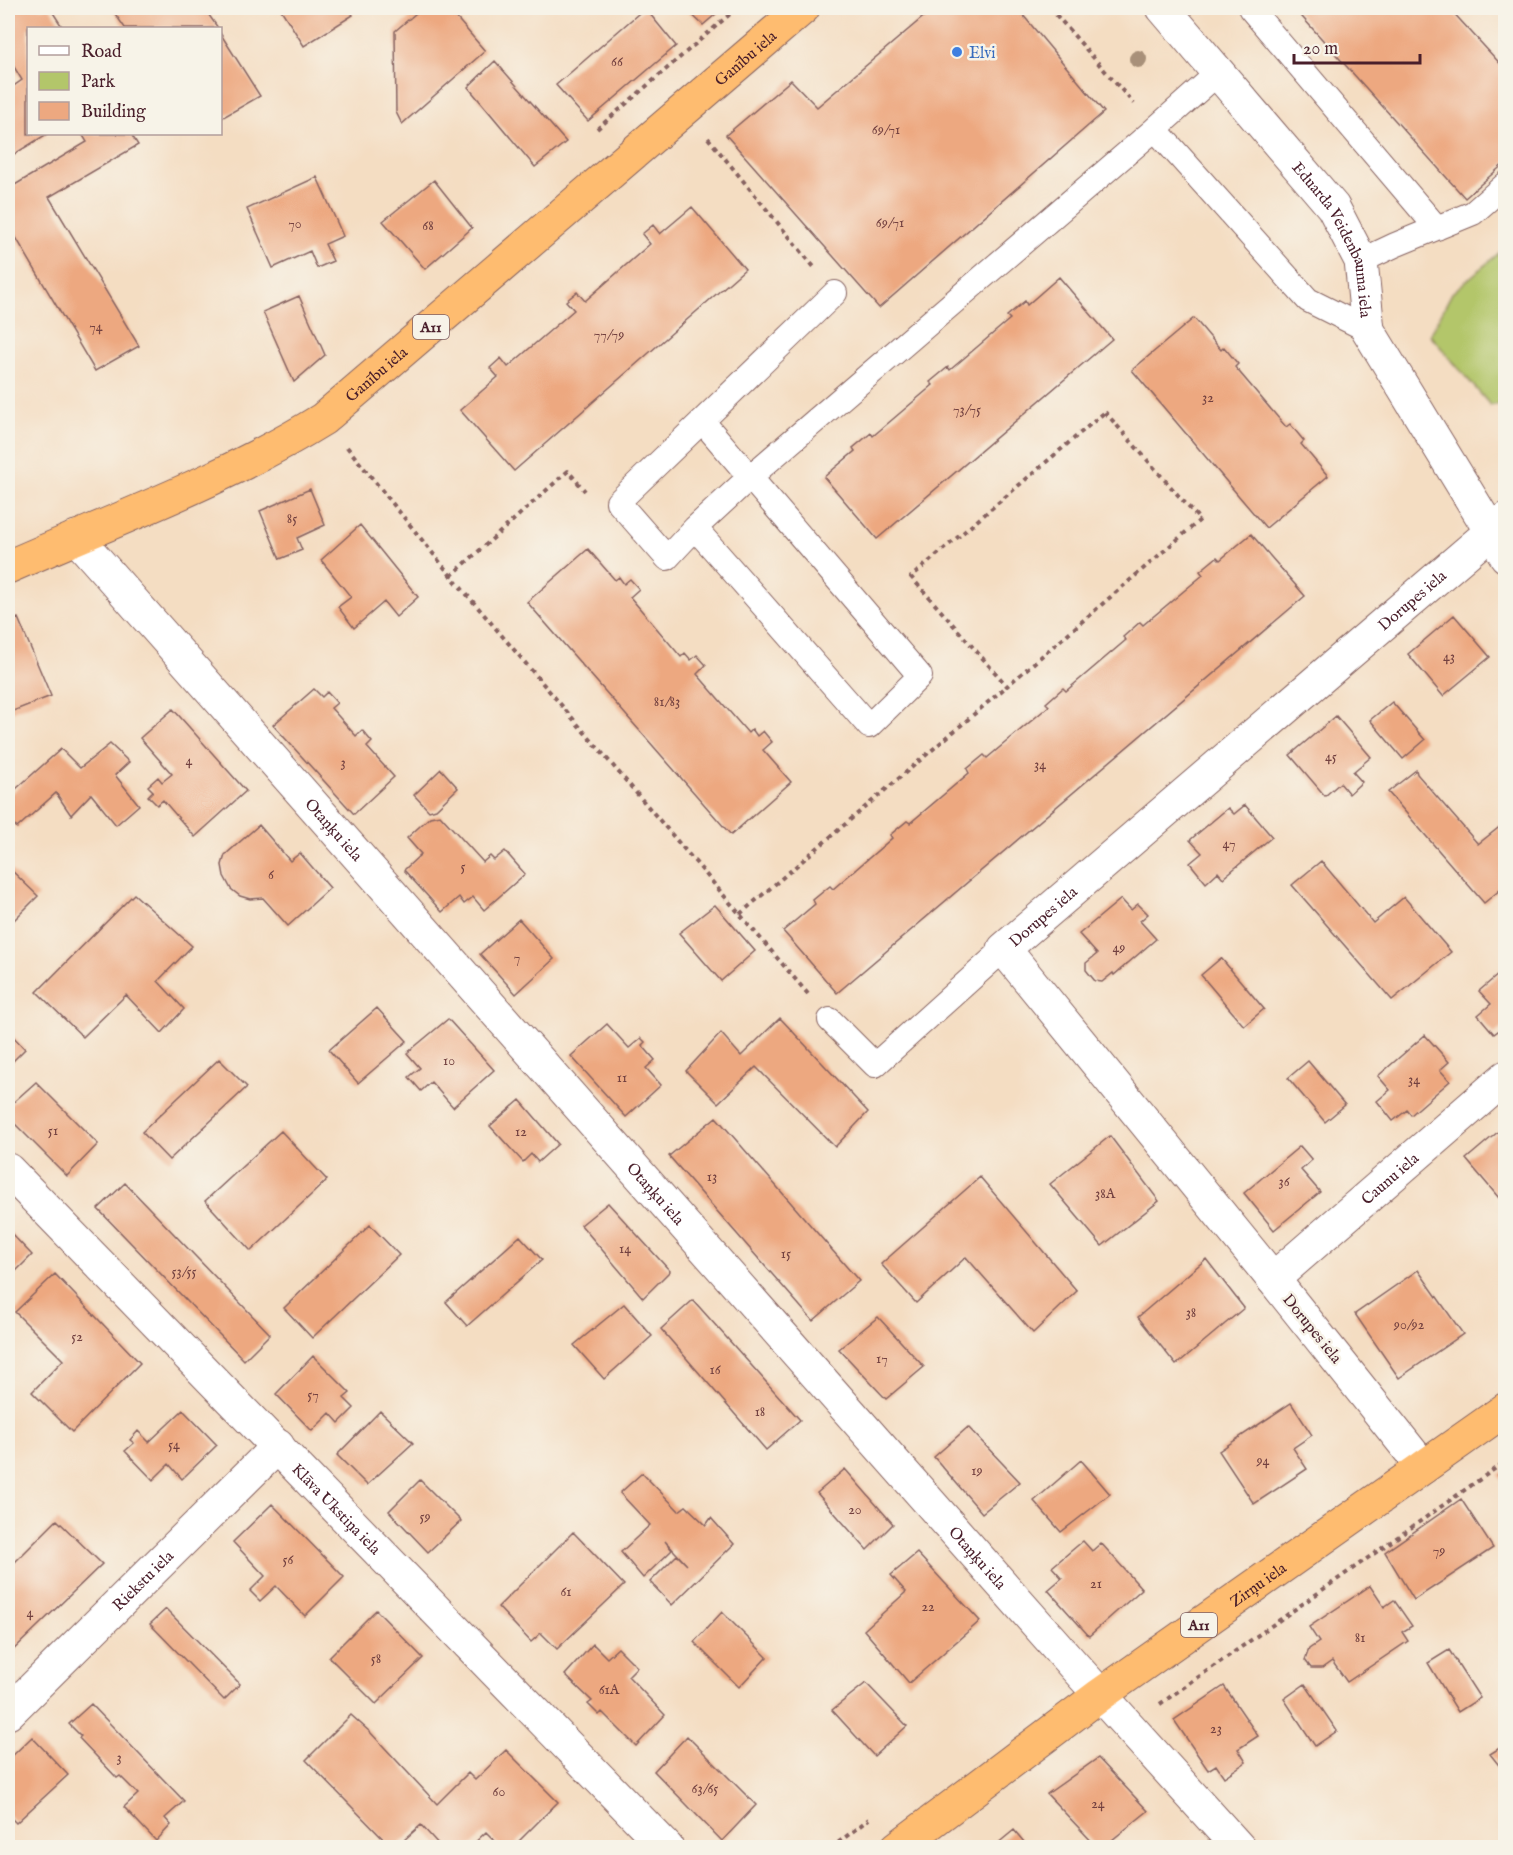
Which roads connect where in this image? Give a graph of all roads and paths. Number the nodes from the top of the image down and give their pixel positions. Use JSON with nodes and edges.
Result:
{"nodes":[{"id":1,"x":736,"y":8,"type":"edge"},
{"id":2,"x":803,"y":8,"type":"edge"},
{"id":3,"x":1050,"y":8,"type":"edge"},
{"id":4,"x":1163,"y":8,"type":"edge"},
{"id":5,"x":1250,"y":8,"type":"edge"},
{"id":6,"x":1219,"y":72,"type":"junction"},
{"id":7,"x":684,"y":110,"type":"junction"},
{"id":8,"x":1155,"y":129,"type":"junction"},
{"id":9,"x":592,"y":134,"type":"dead end"},
{"id":10,"x":1506,"y":184,"type":"edge"},
{"id":11,"x":1437,"y":228,"type":"junction"},
{"id":12,"x":1361,"y":261,"type":"junction"},
{"id":13,"x":835,"y":293,"type":"joint"},
{"id":14,"x":1368,"y":330,"type":"junction"},
{"id":15,"x":323,"y":419,"type":"junction"},
{"id":16,"x":703,"y":422,"type":"junction"},
{"id":17,"x":750,"y":477,"type":"junction"},
{"id":18,"x":618,"y":502,"type":"junction"},
{"id":19,"x":695,"y":528,"type":"junction"},
{"id":20,"x":1500,"y":536,"type":"edge"},
{"id":21,"x":76,"y":537,"type":"junction"},
{"id":22,"x":8,"y":567,"type":"edge"},
{"id":23,"x":451,"y":576,"type":"junction"},
{"id":24,"x":1007,"y":686,"type":"junction"},
{"id":25,"x":740,"y":914,"type":"junction"},
{"id":26,"x":1004,"y":949,"type":"junction"},
{"id":27,"x":830,"y":1020,"type":"joint"},
{"id":28,"x":1506,"y":1077,"type":"edge"},
{"id":29,"x":8,"y":1170,"type":"edge"},
{"id":30,"x":1273,"y":1279,"type":"junction"},
{"id":31,"x":1506,"y":1409,"type":"edge"},
{"id":32,"x":278,"y":1446,"type":"junction"},
{"id":33,"x":1506,"y":1461,"type":"edge"},
{"id":34,"x":1423,"y":1467,"type":"junction"},
{"id":35,"x":1101,"y":1695,"type":"junction"},
{"id":36,"x":8,"y":1713,"type":"edge"},
{"id":37,"x":1130,"y":1725,"type":"junction"},
{"id":38,"x":667,"y":1848,"type":"edge"},
{"id":39,"x":897,"y":1848,"type":"edge"},
{"id":40,"x":1239,"y":1848,"type":"edge"}],
"edges":[{"from":1,"to":9,"type":"path"},
{"from":2,"to":7,"type":"highway","name":"Ganību iela","number":"A11"},
{"from":3,"to":8,"type":"path"},
{"from":4,"to":6,"type":"street","name":"Eduarda Veidenbauma iela"},
{"from":5,"to":11,"type":"lane"},
{"from":6,"to":8,"type":"lane"},
{"from":6,"to":12,"type":"street","name":"Eduarda Veidenbauma iela"},
{"from":7,"to":13,"type":"path"},
{"from":7,"to":15,"type":"highway","name":"Ganību iela","number":"A11"},
{"from":8,"to":14,"type":"lane"},
{"from":8,"to":17,"type":"lane"},
{"from":10,"to":11,"type":"lane"},
{"from":11,"to":12,"type":"lane"},
{"from":12,"to":14,"type":"street","name":"Eduarda Veidenbauma iela"},
{"from":13,"to":16,"type":"lane"},
{"from":14,"to":20,"type":"street","name":"Eduarda Veidenbauma iela"},
{"from":15,"to":21,"type":"highway","name":"Ganību iela","number":"A11"},
{"from":15,"to":23,"type":"path"},
{"from":16,"to":17,"type":"lane"},
{"from":16,"to":18,"type":"lane"},
{"from":17,"to":19,"type":"lane"},
{"from":17,"to":19,"type":"lane"},
{"from":18,"to":19,"type":"lane"},
{"from":18,"to":23,"type":"path"},
{"from":20,"to":26,"type":"street","name":"Dorupes iela"},
{"from":21,"to":22,"type":"highway","name":"Ganību iela","number":"A11"},
{"from":21,"to":35,"type":"street","name":"Otaņķu iela"},
{"from":23,"to":25,"type":"path"},
{"from":24,"to":24,"type":"path"},
{"from":24,"to":25,"type":"path"},
{"from":25,"to":27,"type":"path"},
{"from":26,"to":27,"type":"lane"},
{"from":26,"to":30,"type":"street","name":"Dorupes iela"},
{"from":28,"to":30,"type":"street","name":"Caunu iela"},
{"from":29,"to":32,"type":"street","name":"Klāva Ukstiņa iela"},
{"from":30,"to":34,"type":"street","name":"Dorupes iela"},
{"from":31,"to":34,"type":"highway","name":"Zirņu iela","number":"A11"},
{"from":32,"to":36,"type":"street","name":"Riekstu iela"},
{"from":32,"to":38,"type":"street","name":"Klāva Ukstiņa iela"},
{"from":33,"to":37,"type":"path"},
{"from":34,"to":35,"type":"highway","name":"Zirņu iela","number":"A11"},
{"from":35,"to":37,"type":"street","name":"Otaņķu iela"},
{"from":35,"to":39,"type":"highway","name":"Zirņu iela","number":"A11"},
{"from":37,"to":40,"type":"street","name":"Otaņķu iela"}]}
